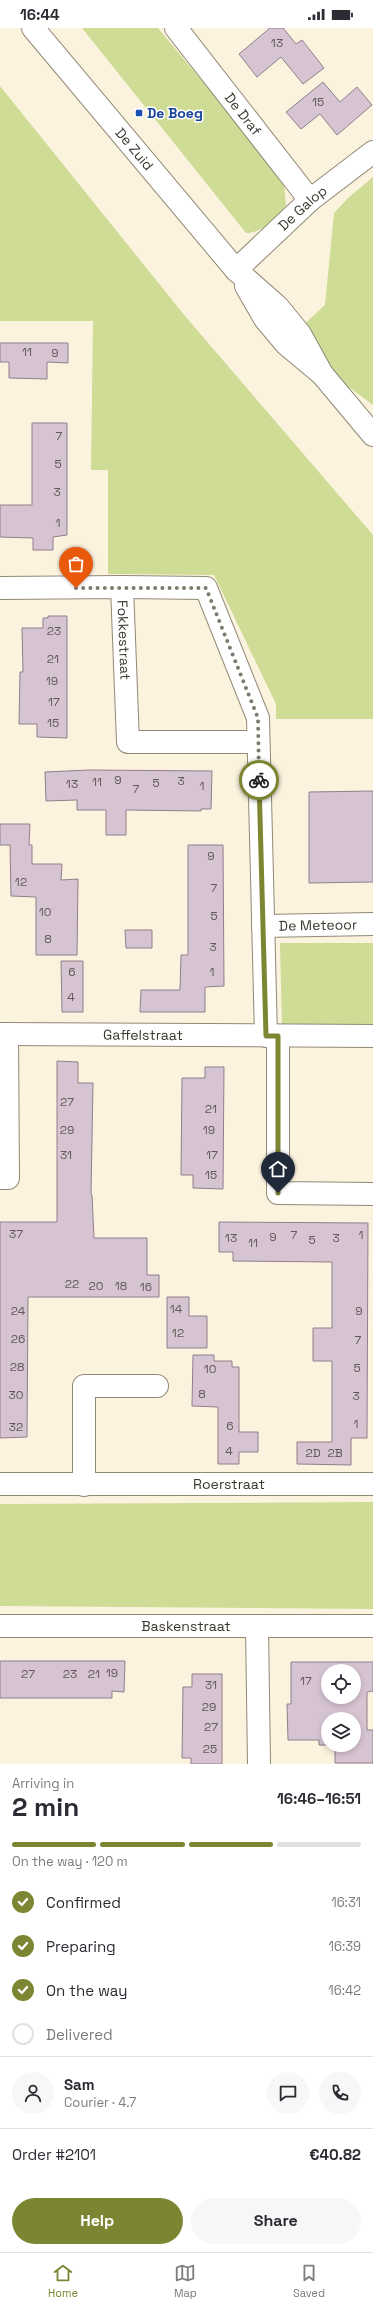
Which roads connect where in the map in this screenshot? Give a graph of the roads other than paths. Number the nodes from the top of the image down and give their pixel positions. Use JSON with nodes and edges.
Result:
{"nodes":[{"id":1,"x":33,"y":28,"type":"edge"},
{"id":2,"x":176,"y":28,"type":"edge"},
{"id":3,"x":373,"y":152,"type":"edge"},
{"id":4,"x":310,"y":200,"type":"junction"},
{"id":5,"x":236,"y":270,"type":"junction"},
{"id":6,"x":373,"y":435,"type":"edge"},
{"id":7,"x":0,"y":588,"type":"edge"},
{"id":8,"x":122,"y":588,"type":"junction"},
{"id":9,"x":258,"y":742,"type":"junction"},
{"id":10,"x":373,"y":924,"type":"edge"},
{"id":11,"x":263,"y":926,"type":"junction"},
{"id":12,"x":4,"y":1034,"type":"edge"},
{"id":13,"x":272,"y":1036,"type":"junction"},
{"id":14,"x":373,"y":1036,"type":"edge"},
{"id":15,"x":0,"y":1178,"type":"edge"},
{"id":16,"x":373,"y":1194,"type":"edge"},
{"id":17,"x":157,"y":1386,"type":"dead end"},
{"id":18,"x":0,"y":1484,"type":"edge"},
{"id":19,"x":84,"y":1484,"type":"junction"},
{"id":20,"x":373,"y":1484,"type":"edge"},
{"id":21,"x":0,"y":1626,"type":"edge"},
{"id":22,"x":257,"y":1626,"type":"junction"},
{"id":23,"x":373,"y":1626,"type":"edge"},
{"id":24,"x":259,"y":1764,"type":"edge"}],
"edges":[{"from":1,"to":5,"type":"street","name":"De Zuid"},
{"from":2,"to":4,"type":"street","name":"De Draf"},
{"from":3,"to":4,"type":"street","name":"De Galop"},
{"from":4,"to":5,"type":"street","name":"De Galop"},
{"from":5,"to":6,"type":"street","name":"De Zuid"},
{"from":7,"to":8,"type":"street","name":"Fokkestraat"},
{"from":8,"to":9,"type":"street"},
{"from":8,"to":9,"type":"street","name":"Fokkestraat"},
{"from":9,"to":11,"type":"street"},
{"from":10,"to":11,"type":"street","name":"De Meteoor"},
{"from":11,"to":13,"type":"street"},
{"from":12,"to":13,"type":"street","name":"Gaffelstraat"},
{"from":12,"to":15,"type":"street","name":"Gaffelstraat"},
{"from":13,"to":14,"type":"street","name":"Gaffelstraat"},
{"from":13,"to":16,"type":"street"},
{"from":17,"to":19,"type":"street"},
{"from":18,"to":19,"type":"street","name":"Roerstraat"},
{"from":19,"to":20,"type":"street","name":"Roerstraat"},
{"from":21,"to":22,"type":"street","name":"Baskenstraat"},
{"from":22,"to":23,"type":"street","name":"Baskenstraat"},
{"from":22,"to":24,"type":"street"}]}
